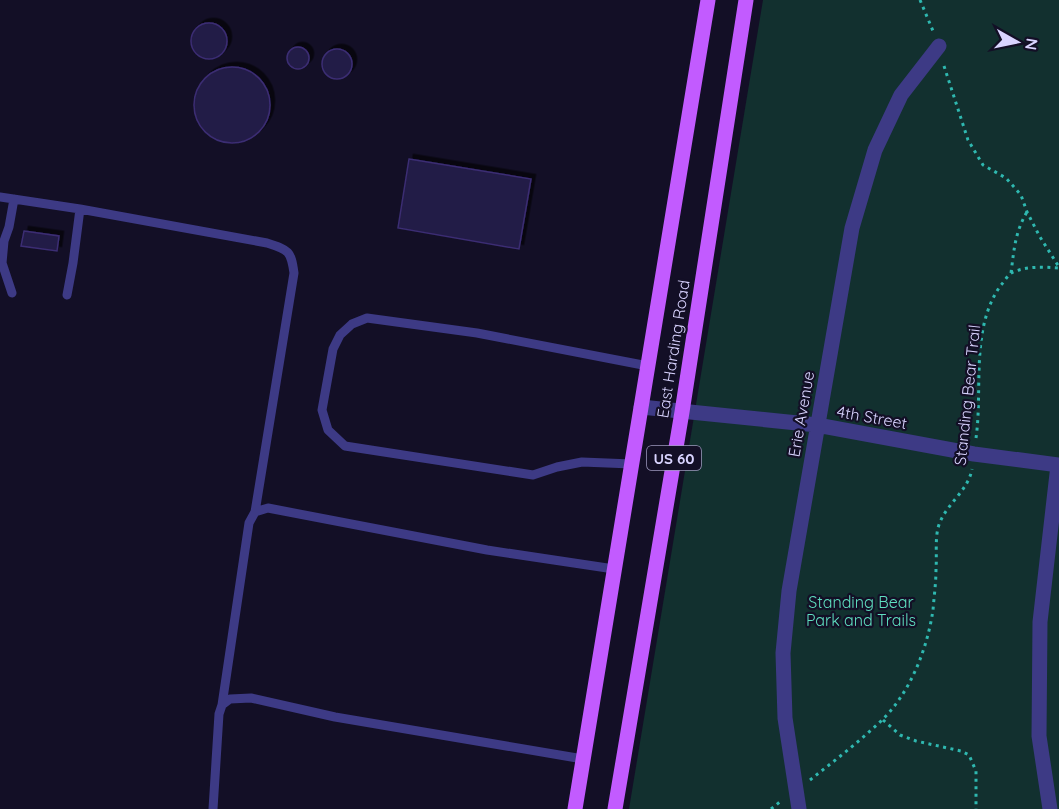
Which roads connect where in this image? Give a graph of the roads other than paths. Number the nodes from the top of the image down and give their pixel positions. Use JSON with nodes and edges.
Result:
{"nodes":[{"id":1,"x":708,"y":0,"type":"edge"},
{"id":2,"x":746,"y":0,"type":"edge"},
{"id":3,"x":939,"y":46,"type":"road end"},
{"id":4,"x":0,"y":198,"type":"edge"},
{"id":5,"x":14,"y":199,"type":"junction"},
{"id":6,"x":80,"y":208,"type":"junction"},
{"id":7,"x":12,"y":293,"type":"dead end"},
{"id":8,"x":67,"y":295,"type":"dead end"},
{"id":9,"x":648,"y":366,"type":"junction"},
{"id":10,"x":641,"y":407,"type":"junction"},
{"id":11,"x":682,"y":412,"type":"junction"},
{"id":12,"x":817,"y":425,"type":"junction"},
{"id":13,"x":632,"y":464,"type":"junction"},
{"id":14,"x":1058,"y":465,"type":"edge"},
{"id":15,"x":255,"y":512,"type":"junction"},
{"id":16,"x":614,"y":569,"type":"junction"},
{"id":17,"x":222,"y":705,"type":"junction"},
{"id":18,"x":583,"y":759,"type":"junction"},
{"id":19,"x":798,"y":801,"type":"edge"},
{"id":20,"x":213,"y":809,"type":"edge"},
{"id":21,"x":575,"y":809,"type":"edge"},
{"id":22,"x":615,"y":809,"type":"edge"},
{"id":23,"x":1050,"y":809,"type":"edge"}],
"edges":[{"from":1,"to":9,"type":"main road","number":"US 60"},
{"from":2,"to":11,"type":"main road","name":"East Harding Road","number":"US 60"},
{"from":3,"to":12,"type":"street","name":"Erie Avenue"},
{"from":4,"to":5,"type":"lane"},
{"from":5,"to":6,"type":"lane"},
{"from":5,"to":7,"type":"lane"},
{"from":6,"to":8,"type":"lane"},
{"from":6,"to":15,"type":"lane"},
{"from":9,"to":10,"type":"main road","number":"US 60"},
{"from":9,"to":13,"type":"lane"},
{"from":10,"to":11,"type":"street","name":"4th Street"},
{"from":10,"to":13,"type":"main road","name":"East Harding Road","number":"US 60"},
{"from":11,"to":12,"type":"street","name":"4th Street"},
{"from":11,"to":22,"type":"main road","name":"East Harding Road","number":"US 60"},
{"from":12,"to":14,"type":"street","name":"4th Street"},
{"from":12,"to":19,"type":"street","name":"Erie Avenue"},
{"from":13,"to":16,"type":"main road","name":"East Harding Road","number":"US 60"},
{"from":14,"to":23,"type":"street"},
{"from":15,"to":16,"type":"lane"},
{"from":15,"to":17,"type":"lane"},
{"from":16,"to":18,"type":"main road","name":"East Harding Road","number":"US 60"},
{"from":17,"to":18,"type":"lane"},
{"from":17,"to":20,"type":"lane"},
{"from":18,"to":21,"type":"main road","name":"East Harding Road","number":"US 60"}]}
